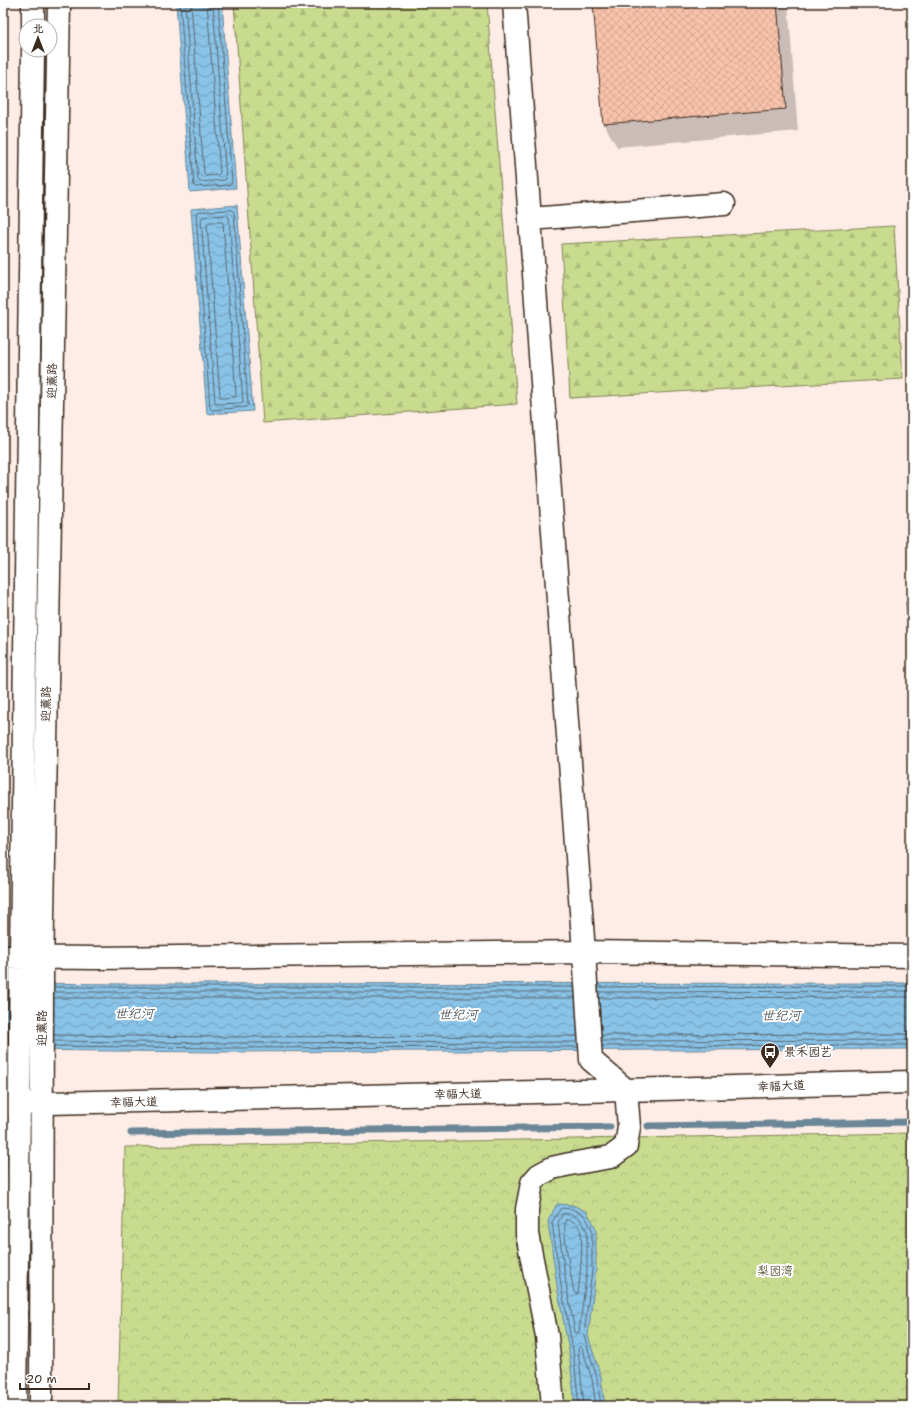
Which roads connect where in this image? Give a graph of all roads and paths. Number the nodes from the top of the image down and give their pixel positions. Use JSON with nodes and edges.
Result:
{"nodes":[{"id":1,"x":34,"y":3,"type":"edge"},
{"id":2,"x":58,"y":3,"type":"edge"},
{"id":3,"x":514,"y":3,"type":"edge"},
{"id":4,"x":33,"y":18,"type":"edge"},
{"id":5,"x":33,"y":58,"type":"edge"},
{"id":6,"x":724,"y":204,"type":"dead end"},
{"id":7,"x":530,"y":219,"type":"junction"},
{"id":8,"x":912,"y":956,"type":"edge"},
{"id":9,"x":585,"y":959,"type":"junction"},
{"id":10,"x":15,"y":963,"type":"edge"},
{"id":11,"x":42,"y":965,"type":"junction"},
{"id":12,"x":912,"y":1082,"type":"edge"},
{"id":13,"x":626,"y":1090,"type":"junction"},
{"id":14,"x":11,"y":1104,"type":"edge"},
{"id":15,"x":42,"y":1104,"type":"junction"},
{"id":16,"x":15,"y":1406,"type":"edge"},
{"id":17,"x":41,"y":1406,"type":"edge"},
{"id":18,"x":553,"y":1406,"type":"edge"}],
"edges":[{"from":1,"to":4,"type":"street"},
{"from":2,"to":11,"type":"street","name":"迎薰路"},
{"from":3,"to":7,"type":"street"},
{"from":5,"to":10,"type":"street","name":"迎薰路"},
{"from":6,"to":7,"type":"street"},
{"from":7,"to":9,"type":"street"},
{"from":8,"to":9,"type":"street"},
{"from":9,"to":11,"type":"street"},
{"from":9,"to":13,"type":"street"},
{"from":10,"to":11,"type":"street"},
{"from":10,"to":14,"type":"street","name":"迎薰路"},
{"from":11,"to":15,"type":"street","name":"迎薰路"},
{"from":12,"to":13,"type":"street","name":"幸福大道"},
{"from":13,"to":15,"type":"street","name":"幸福大道"},
{"from":13,"to":18,"type":"street"},
{"from":14,"to":15,"type":"street","name":"幸福大道"},
{"from":14,"to":16,"type":"street","name":"迎薰路"},
{"from":15,"to":17,"type":"street","name":"迎薰路"}]}
